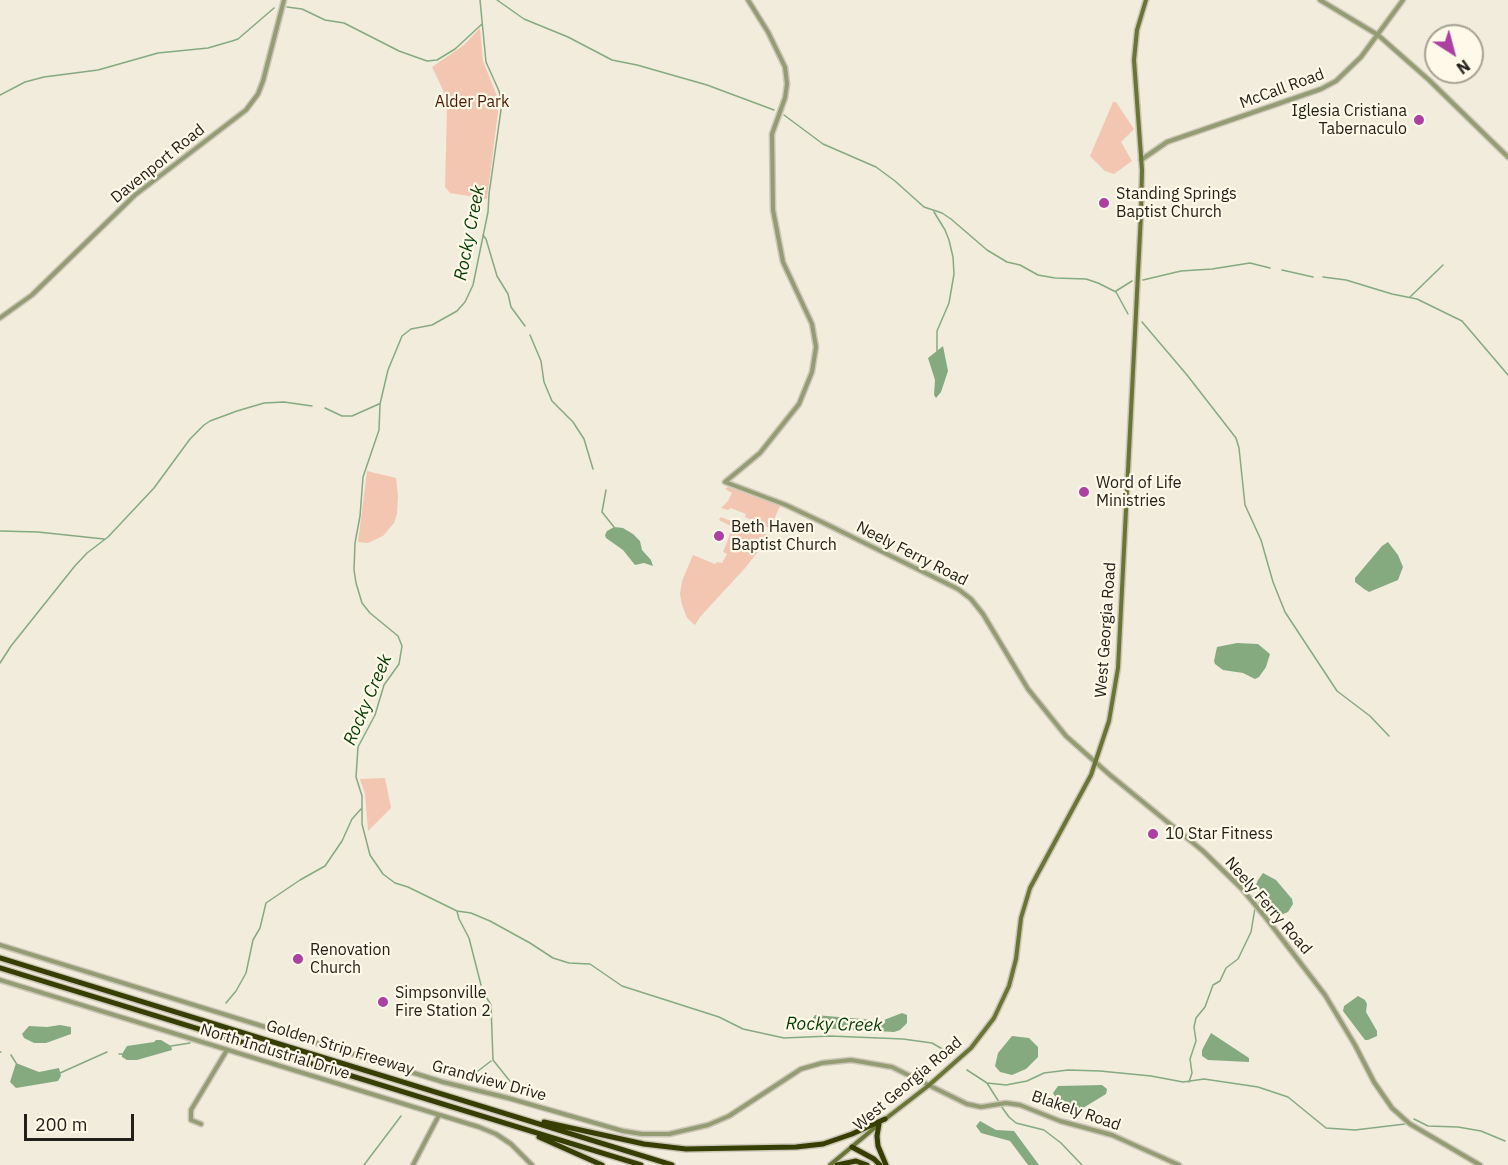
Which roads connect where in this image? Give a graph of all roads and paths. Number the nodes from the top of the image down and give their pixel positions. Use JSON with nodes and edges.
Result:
{"nodes":[{"id":1,"x":284,"y":0,"type":"edge"},
{"id":2,"x":747,"y":0,"type":"edge"},
{"id":3,"x":1146,"y":0,"type":"edge"},
{"id":4,"x":1320,"y":0,"type":"edge"},
{"id":5,"x":1403,"y":0,"type":"edge"},
{"id":6,"x":1378,"y":34,"type":"junction"},
{"id":7,"x":1508,"y":157,"type":"edge"},
{"id":8,"x":1141,"y":160,"type":"junction"},
{"id":9,"x":0,"y":318,"type":"edge"},
{"id":10,"x":1095,"y":763,"type":"junction"},
{"id":11,"x":0,"y":945,"type":"edge"},
{"id":12,"x":0,"y":958,"type":"edge"},
{"id":13,"x":0,"y":968,"type":"edge"},
{"id":14,"x":0,"y":980,"type":"edge"},
{"id":15,"x":227,"y":1050,"type":"junction"},
{"id":16,"x":928,"y":1086,"type":"junction"},
{"id":17,"x":439,"y":1115,"type":"junction"},
{"id":18,"x":513,"y":1116,"type":"junction"},
{"id":19,"x":885,"y":1119,"type":"junction"},
{"id":20,"x":201,"y":1124,"type":"dead end"},
{"id":21,"x":879,"y":1124,"type":"junction"},
{"id":22,"x":512,"y":1126,"type":"junction"},
{"id":23,"x":852,"y":1147,"type":"junction"},
{"id":24,"x":413,"y":1165,"type":"edge"},
{"id":25,"x":532,"y":1165,"type":"edge"},
{"id":26,"x":602,"y":1165,"type":"edge"},
{"id":27,"x":641,"y":1165,"type":"edge"},
{"id":28,"x":672,"y":1165,"type":"edge"},
{"id":29,"x":830,"y":1165,"type":"edge"},
{"id":30,"x":837,"y":1165,"type":"edge"},
{"id":31,"x":867,"y":1165,"type":"edge"},
{"id":32,"x":880,"y":1165,"type":"edge"},
{"id":33,"x":886,"y":1165,"type":"edge"},
{"id":34,"x":1179,"y":1165,"type":"edge"},
{"id":35,"x":1480,"y":1165,"type":"edge"}],
"edges":[{"from":1,"to":9,"type":"street","name":"Davenport Road"},
{"from":2,"to":10,"type":"street","name":"Neely Ferry Road"},
{"from":3,"to":8,"type":"main road","name":"West Georgia Road"},
{"from":4,"to":6,"type":"street"},
{"from":5,"to":6,"type":"street","name":"McCall Road"},
{"from":6,"to":7,"type":"street"},
{"from":6,"to":8,"type":"street","name":"McCall Road"},
{"from":8,"to":10,"type":"main road","name":"West Georgia Road"},
{"from":10,"to":16,"type":"main road","name":"West Georgia Road"},
{"from":10,"to":35,"type":"street","name":"Neely Ferry Road"},
{"from":11,"to":16,"type":"street","name":"Grandview Drive"},
{"from":12,"to":18,"type":"highway","name":"Golden Strip Freeway"},
{"from":13,"to":22,"type":"highway","name":"Golden Strip Freeway"},
{"from":14,"to":15,"type":"street","name":"North Industrial Drive"},
{"from":15,"to":17,"type":"street","name":"North Industrial Drive"},
{"from":15,"to":20,"type":"street"},
{"from":16,"to":19,"type":"main road","name":"West Georgia Road"},
{"from":16,"to":34,"type":"street","name":"Blakely Road"},
{"from":17,"to":24,"type":"street"},
{"from":17,"to":25,"type":"street","name":"North Industrial Drive"},
{"from":18,"to":19,"type":"highway"},
{"from":18,"to":28,"type":"highway","name":"Golden Strip Freeway"},
{"from":19,"to":21,"type":"main road","name":"West Georgia Road"},
{"from":21,"to":23,"type":"main road","name":"West Georgia Road"},
{"from":21,"to":33,"type":"highway"},
{"from":22,"to":26,"type":"highway"},
{"from":22,"to":27,"type":"highway","name":"Golden Strip Freeway"},
{"from":23,"to":29,"type":"main road","name":"West Georgia Road"},
{"from":23,"to":32,"type":"highway"},
{"from":30,"to":31,"type":"highway"}]}
